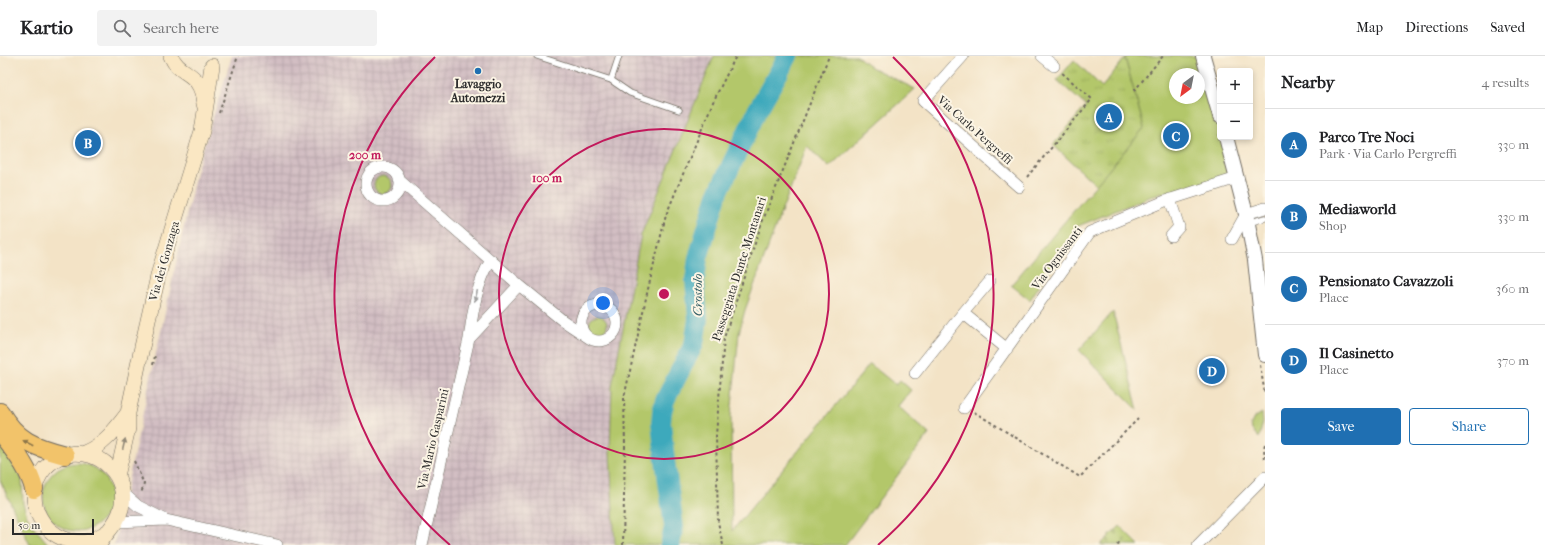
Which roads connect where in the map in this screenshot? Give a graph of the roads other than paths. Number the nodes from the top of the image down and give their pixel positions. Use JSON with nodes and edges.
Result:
{"nodes":[{"id":1,"x":171,"y":56,"type":"edge"},
{"id":2,"x":537,"y":56,"type":"edge"},
{"id":3,"x":619,"y":56,"type":"edge"},
{"id":4,"x":963,"y":56,"type":"edge"},
{"id":5,"x":1042,"y":56,"type":"edge"},
{"id":6,"x":1203,"y":56,"type":"edge"},
{"id":7,"x":215,"y":61,"type":"edge"},
{"id":8,"x":1054,"y":66,"type":"road end"},
{"id":9,"x":187,"y":72,"type":"junction"},
{"id":10,"x":611,"y":80,"type":"junction"},
{"id":11,"x":1217,"y":105,"type":"edge"},
{"id":12,"x":679,"y":110,"type":"dead end"},
{"id":13,"x":211,"y":113,"type":"junction"},
{"id":14,"x":1227,"y":140,"type":"edge"},
{"id":15,"x":1237,"y":178,"type":"junction"},
{"id":16,"x":399,"y":180,"type":"junction"},
{"id":17,"x":1018,"y":187,"type":"dead end"},
{"id":18,"x":397,"y":193,"type":"junction"},
{"id":19,"x":415,"y":195,"type":"junction"},
{"id":20,"x":1170,"y":199,"type":"junction"},
{"id":21,"x":1265,"y":208,"type":"edge"},
{"id":22,"x":1247,"y":218,"type":"junction"},
{"id":23,"x":1265,"y":218,"type":"edge"},
{"id":24,"x":1171,"y":236,"type":"dead end"},
{"id":25,"x":1232,"y":239,"type":"dead end"},
{"id":26,"x":491,"y":260,"type":"junction"},
{"id":27,"x":990,"y":281,"type":"dead end"},
{"id":28,"x":519,"y":285,"type":"junction"},
{"id":29,"x":963,"y":313,"type":"junction"},
{"id":30,"x":583,"y":314,"type":"junction"},
{"id":31,"x":562,"y":320,"type":"junction"},
{"id":32,"x":589,"y":338,"type":"junction"},
{"id":33,"x":469,"y":339,"type":"junction"},
{"id":34,"x":1007,"y":349,"type":"junction"},
{"id":35,"x":1265,"y":355,"type":"edge"},
{"id":36,"x":915,"y":373,"type":"dead end"},
{"id":37,"x":968,"y":410,"type":"road end"},
{"id":38,"x":0,"y":412,"type":"edge"},
{"id":39,"x":128,"y":413,"type":"junction"},
{"id":40,"x":0,"y":432,"type":"edge"},
{"id":41,"x":84,"y":453,"type":"junction"},
{"id":42,"x":65,"y":455,"type":"junction"},
{"id":43,"x":117,"y":476,"type":"junction"},
{"id":44,"x":1265,"y":478,"type":"edge"},
{"id":45,"x":34,"y":489,"type":"junction"},
{"id":46,"x":123,"y":493,"type":"junction"},
{"id":47,"x":166,"y":520,"type":"junction"},
{"id":48,"x":112,"y":527,"type":"junction"},
{"id":49,"x":53,"y":539,"type":"edge"},
{"id":50,"x":100,"y":545,"type":"edge"},
{"id":51,"x":277,"y":545,"type":"edge"},
{"id":52,"x":422,"y":545,"type":"edge"},
{"id":53,"x":1198,"y":545,"type":"edge"}],
"edges":[{"from":1,"to":9,"type":"main road","name":"Via dei Gonzaga"},
{"from":2,"to":10,"type":"lane"},
{"from":3,"to":10,"type":"lane"},
{"from":4,"to":17,"type":"street","name":"Via Carlo Pergreffi"},
{"from":5,"to":8,"type":"street"},
{"from":6,"to":11,"type":"street"},
{"from":7,"to":9,"type":"main road","name":"Via dei Gonzaga"},
{"from":7,"to":13,"type":"main road","name":"Via dei Gonzaga"},
{"from":9,"to":13,"type":"main road","name":"Via dei Gonzaga"},
{"from":10,"to":12,"type":"lane"},
{"from":13,"to":39,"type":"main road","name":"Via dei Gonzaga"},
{"from":14,"to":15,"type":"street"},
{"from":15,"to":20,"type":"street","name":"Via Ognissanti"},
{"from":15,"to":22,"type":"street"},
{"from":16,"to":18,"type":"street"},
{"from":16,"to":18,"type":"street"},
{"from":16,"to":19,"type":"street"},
{"from":18,"to":19,"type":"street"},
{"from":19,"to":26,"type":"street"},
{"from":20,"to":24,"type":"street"},
{"from":20,"to":34,"type":"street","name":"Via Ognissanti"},
{"from":21,"to":22,"type":"street"},
{"from":22,"to":23,"type":"lane"},
{"from":22,"to":25,"type":"street"},
{"from":22,"to":35,"type":"street"},
{"from":26,"to":28,"type":"street"},
{"from":26,"to":33,"type":"street","name":"Via Mario Gasparini","one_way":true},
{"from":27,"to":29,"type":"street"},
{"from":28,"to":31,"type":"street"},
{"from":28,"to":33,"type":"street","name":"Via Mario Gasparini"},
{"from":29,"to":34,"type":"street"},
{"from":29,"to":36,"type":"street"},
{"from":30,"to":31,"type":"street"},
{"from":30,"to":32,"type":"street"},
{"from":30,"to":32,"type":"street"},
{"from":31,"to":32,"type":"street"},
{"from":33,"to":52,"type":"street","name":"Via Mario Gasparini"},
{"from":34,"to":37,"type":"street","name":"Via Ognissanti"},
{"from":42,"to":38,"type":"highway","one_way":true},
{"from":39,"to":41,"type":"main road","name":"Via dei Gonzaga"},
{"from":43,"to":39,"type":"main road","name":"Via dei Gonzaga","one_way":true},
{"from":40,"to":45,"type":"highway"},
{"from":41,"to":42,"type":"main road","name":"Via dei Gonzaga"},
{"from":41,"to":43,"type":"main road","name":"Via dei Gonzaga"},
{"from":42,"to":45,"type":"main road","name":"Via dei Gonzaga"},
{"from":43,"to":46,"type":"main road","name":"Via dei Gonzaga"},
{"from":44,"to":53,"type":"street"},
{"from":45,"to":49,"type":"main road","name":"Via dei Gonzaga"},
{"from":46,"to":47,"type":"street"},
{"from":46,"to":48,"type":"main road","name":"Via dei Gonzaga"},
{"from":47,"to":48,"type":"street"},
{"from":47,"to":51,"type":"street"},
{"from":48,"to":49,"type":"main road","name":"Via dei Gonzaga"},
{"from":48,"to":50,"type":"main road","name":"Via dei Gonzaga"}]}
